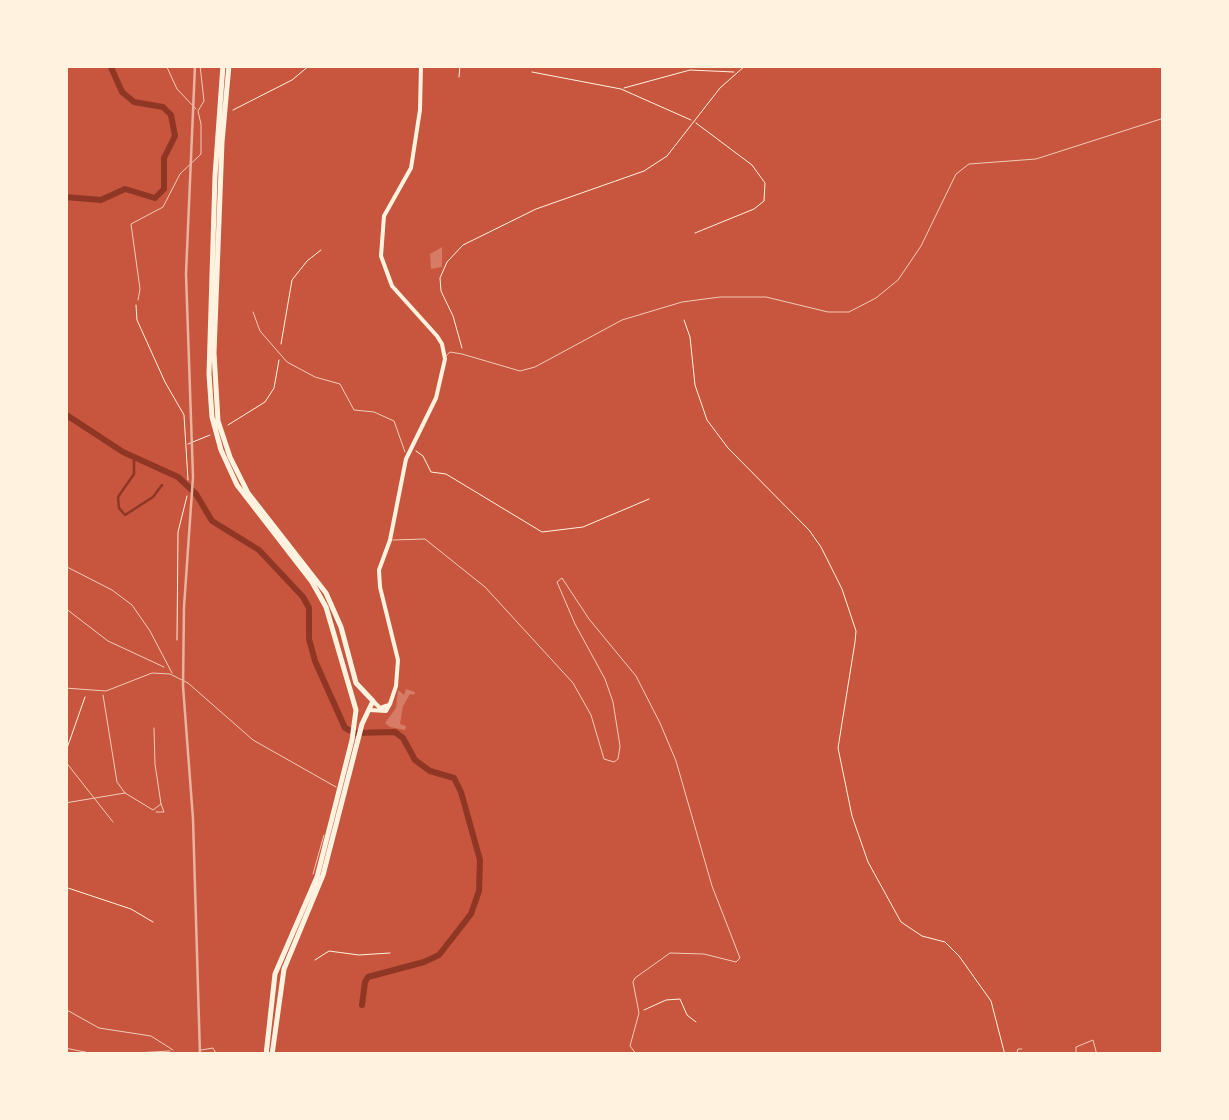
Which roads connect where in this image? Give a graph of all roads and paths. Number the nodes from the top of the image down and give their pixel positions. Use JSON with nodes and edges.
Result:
{"nodes":[{"id":1,"x":166,"y":65,"type":"edge"},
{"id":2,"x":200,"y":65,"type":"edge"},
{"id":3,"x":226,"y":65,"type":"edge"},
{"id":4,"x":310,"y":65,"type":"edge"},
{"id":5,"x":422,"y":65,"type":"edge"},
{"id":6,"x":460,"y":65,"type":"edge"},
{"id":7,"x":746,"y":65,"type":"edge"},
{"id":8,"x":737,"y":71,"type":"junction"},
{"id":9,"x":532,"y":72,"type":"dead end"},
{"id":10,"x":459,"y":77,"type":"dead end"},
{"id":11,"x":621,"y":89,"type":"junction"},
{"id":12,"x":198,"y":111,"type":"junction"},
{"id":13,"x":224,"y":112,"type":"junction"},
{"id":14,"x":1164,"y":118,"type":"edge"},
{"id":15,"x":693,"y":121,"type":"junction"},
{"id":16,"x":695,"y":233,"type":"dead end"},
{"id":17,"x":138,"y":300,"type":"joint"},
{"id":18,"x":253,"y":312,"type":"dead end"},
{"id":19,"x":684,"y":320,"type":"dead end"},
{"id":20,"x":462,"y":348,"type":"dead end"},
{"id":21,"x":444,"y":357,"type":"junction"},
{"id":22,"x":212,"y":434,"type":"dead end"},
{"id":23,"x":185,"y":445,"type":"junction"},
{"id":24,"x":409,"y":452,"type":"junction"},
{"id":25,"x":188,"y":480,"type":"dead end"},
{"id":26,"x":187,"y":496,"type":"dead end"},
{"id":27,"x":649,"y":498,"type":"dead end"},
{"id":28,"x":390,"y":540,"type":"junction"},
{"id":29,"x":65,"y":566,"type":"edge"},
{"id":30,"x":65,"y":608,"type":"edge"},
{"id":31,"x":177,"y":640,"type":"dead end"},
{"id":32,"x":172,"y":675,"type":"junction"},
{"id":33,"x":65,"y":688,"type":"edge"},
{"id":34,"x":89,"y":692,"type":"junction"},
{"id":35,"x":102,"y":692,"type":"junction"},
{"id":36,"x":366,"y":695,"type":"junction"},
{"id":37,"x":373,"y":701,"type":"junction"},
{"id":38,"x":390,"y":704,"type":"junction"},
{"id":39,"x":356,"y":706,"type":"junction"},
{"id":40,"x":369,"y":711,"type":"junction"},
{"id":41,"x":154,"y":728,"type":"dead end"},
{"id":42,"x":358,"y":728,"type":"junction"},
{"id":43,"x":65,"y":754,"type":"edge"},
{"id":44,"x":65,"y":761,"type":"edge"},
{"id":45,"x":328,"y":783,"type":"junction"},
{"id":46,"x":340,"y":785,"type":"junction"},
{"id":47,"x":125,"y":793,"type":"junction"},
{"id":48,"x":94,"y":799,"type":"junction"},
{"id":49,"x":65,"y":803,"type":"edge"},
{"id":50,"x":161,"y":804,"type":"junction"},
{"id":51,"x":153,"y":810,"type":"junction"},
{"id":52,"x":113,"y":822,"type":"dead end"},
{"id":53,"x":324,"y":835,"type":"dead end"},
{"id":54,"x":314,"y":874,"type":"dead end"},
{"id":55,"x":65,"y":887,"type":"edge"},
{"id":56,"x":152,"y":922,"type":"dead end"},
{"id":57,"x":390,"y":953,"type":"dead end"},
{"id":58,"x":315,"y":960,"type":"dead end"},
{"id":59,"x":648,"y":1006,"type":"dead end"},
{"id":60,"x":65,"y":1009,"type":"edge"},
{"id":61,"x":696,"y":1022,"type":"dead end"},
{"id":62,"x":65,"y":1048,"type":"edge"},
{"id":63,"x":1022,"y":1049,"type":"dead end"},
{"id":64,"x":200,"y":1050,"type":"dead end"},
{"id":65,"x":217,"y":1055,"type":"edge"},
{"id":66,"x":269,"y":1055,"type":"edge"},
{"id":67,"x":637,"y":1055,"type":"edge"},
{"id":68,"x":1005,"y":1055,"type":"edge"},
{"id":69,"x":1016,"y":1055,"type":"edge"},
{"id":70,"x":1076,"y":1055,"type":"edge"},
{"id":71,"x":1098,"y":1055,"type":"edge"}],
"edges":[{"from":1,"to":12,"type":"street"},
{"from":2,"to":12,"type":"street"},
{"from":3,"to":13,"type":"highway"},
{"from":3,"to":39,"type":"highway"},
{"from":4,"to":13,"type":"path"},
{"from":5,"to":21,"type":"main road"},
{"from":6,"to":10,"type":"path"},
{"from":7,"to":8,"type":"path"},
{"from":8,"to":11,"type":"path"},
{"from":8,"to":15,"type":"path"},
{"from":9,"to":11,"type":"path"},
{"from":11,"to":15,"type":"path"},
{"from":12,"to":17,"type":"street"},
{"from":13,"to":36,"type":"highway"},
{"from":14,"to":21,"type":"street"},
{"from":15,"to":16,"type":"path"},
{"from":15,"to":20,"type":"path"},
{"from":17,"to":23,"type":"path"},
{"from":18,"to":24,"type":"street"},
{"from":19,"to":68,"type":"path"},
{"from":21,"to":24,"type":"main road"},
{"from":22,"to":23,"type":"path"},
{"from":23,"to":25,"type":"path"},
{"from":24,"to":27,"type":"path"},
{"from":24,"to":28,"type":"main road"},
{"from":26,"to":31,"type":"path"},
{"from":28,"to":38,"type":"main road"},
{"from":28,"to":67,"type":"street"},
{"from":29,"to":32,"type":"street"},
{"from":30,"to":32,"type":"street"},
{"from":32,"to":35,"type":"street"},
{"from":32,"to":45,"type":"street"},
{"from":33,"to":34,"type":"street"},
{"from":34,"to":35,"type":"street"},
{"from":34,"to":43,"type":"path"},
{"from":35,"to":47,"type":"street"},
{"from":36,"to":37,"type":"highway"},
{"from":36,"to":39,"type":"highway"},
{"from":37,"to":38,"type":"main road"},
{"from":37,"to":40,"type":"highway"},
{"from":38,"to":40,"type":"main road"},
{"from":39,"to":40,"type":"highway"},
{"from":39,"to":42,"type":"highway"},
{"from":40,"to":42,"type":"highway"},
{"from":41,"to":50,"type":"street"},
{"from":42,"to":46,"type":"highway"},
{"from":44,"to":48,"type":"street"},
{"from":45,"to":46,"type":"street"},
{"from":45,"to":46,"type":"street"},
{"from":46,"to":66,"type":"highway"},
{"from":46,"to":66,"type":"highway"},
{"from":47,"to":48,"type":"street"},
{"from":47,"to":51,"type":"street"},
{"from":48,"to":49,"type":"street"},
{"from":48,"to":52,"type":"street"},
{"from":50,"to":51,"type":"street"},
{"from":50,"to":51,"type":"street"},
{"from":53,"to":54,"type":"street"},
{"from":55,"to":56,"type":"path"},
{"from":57,"to":58,"type":"path"},
{"from":59,"to":61,"type":"path"},
{"from":60,"to":62,"type":"street"},
{"from":63,"to":69,"type":"street"},
{"from":64,"to":65,"type":"street"},
{"from":70,"to":71,"type":"street"}]}
